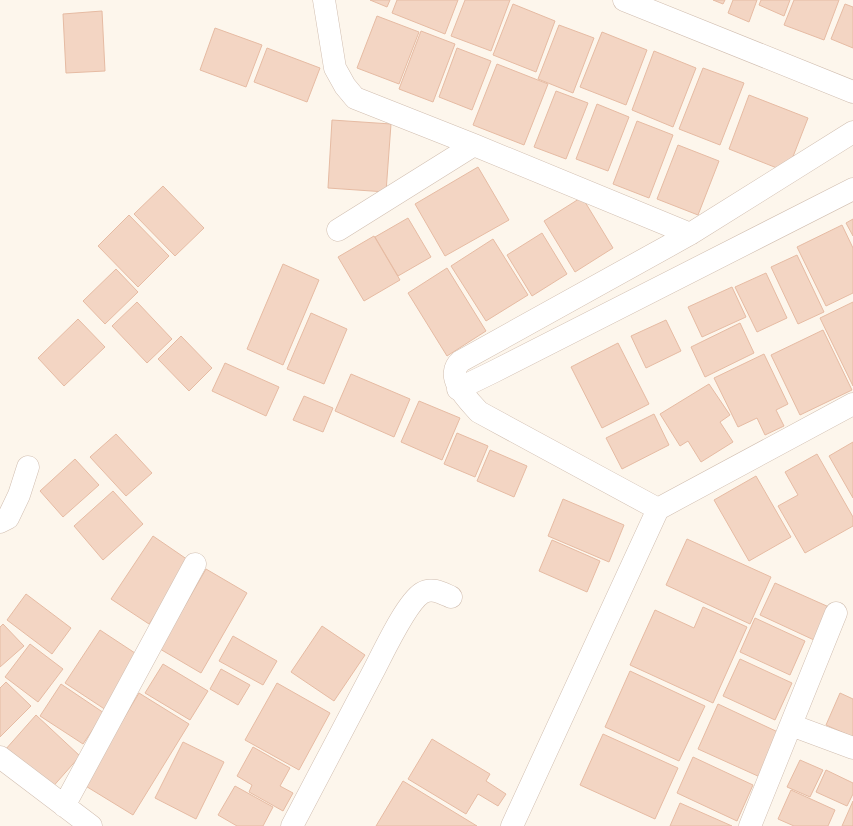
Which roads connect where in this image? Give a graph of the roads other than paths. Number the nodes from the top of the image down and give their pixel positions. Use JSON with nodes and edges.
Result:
{"nodes":[{"id":1,"x":324,"y":0,"type":"edge"},
{"id":2,"x":624,"y":0,"type":"edge"},
{"id":3,"x":853,"y":92,"type":"edge"},
{"id":4,"x":853,"y":132,"type":"edge"},
{"id":5,"x":474,"y":145,"type":"junction"},
{"id":6,"x":853,"y":189,"type":"edge"},
{"id":7,"x":338,"y":230,"type":"dead end"},
{"id":8,"x":690,"y":234,"type":"junction"},
{"id":9,"x":458,"y":389,"type":"junction"},
{"id":10,"x":853,"y":404,"type":"edge"},
{"id":11,"x":28,"y":467,"type":"dead end"},
{"id":12,"x":658,"y":509,"type":"junction"},
{"id":13,"x":0,"y":522,"type":"edge"},
{"id":14,"x":195,"y":564,"type":"dead end"},
{"id":15,"x":451,"y":597,"type":"dead end"},
{"id":16,"x":836,"y":613,"type":"dead end"},
{"id":17,"x":791,"y":724,"type":"junction"},
{"id":18,"x":853,"y":748,"type":"edge"},
{"id":19,"x":0,"y":757,"type":"edge"},
{"id":20,"x":64,"y":806,"type":"junction"},
{"id":21,"x":91,"y":826,"type":"edge"},
{"id":22,"x":292,"y":826,"type":"edge"},
{"id":23,"x":512,"y":826,"type":"edge"},
{"id":24,"x":750,"y":826,"type":"edge"}],
"edges":[{"from":1,"to":5,"type":"street"},
{"from":2,"to":3,"type":"street"},
{"from":4,"to":8,"type":"street"},
{"from":5,"to":7,"type":"street"},
{"from":5,"to":8,"type":"street"},
{"from":6,"to":9,"type":"street"},
{"from":8,"to":9,"type":"street"},
{"from":9,"to":12,"type":"street"},
{"from":10,"to":12,"type":"street"},
{"from":11,"to":13,"type":"street"},
{"from":12,"to":23,"type":"street"},
{"from":14,"to":20,"type":"street"},
{"from":15,"to":22,"type":"street"},
{"from":16,"to":17,"type":"street"},
{"from":17,"to":18,"type":"street"},
{"from":17,"to":24,"type":"street"},
{"from":19,"to":20,"type":"street"},
{"from":20,"to":21,"type":"street"}]}
